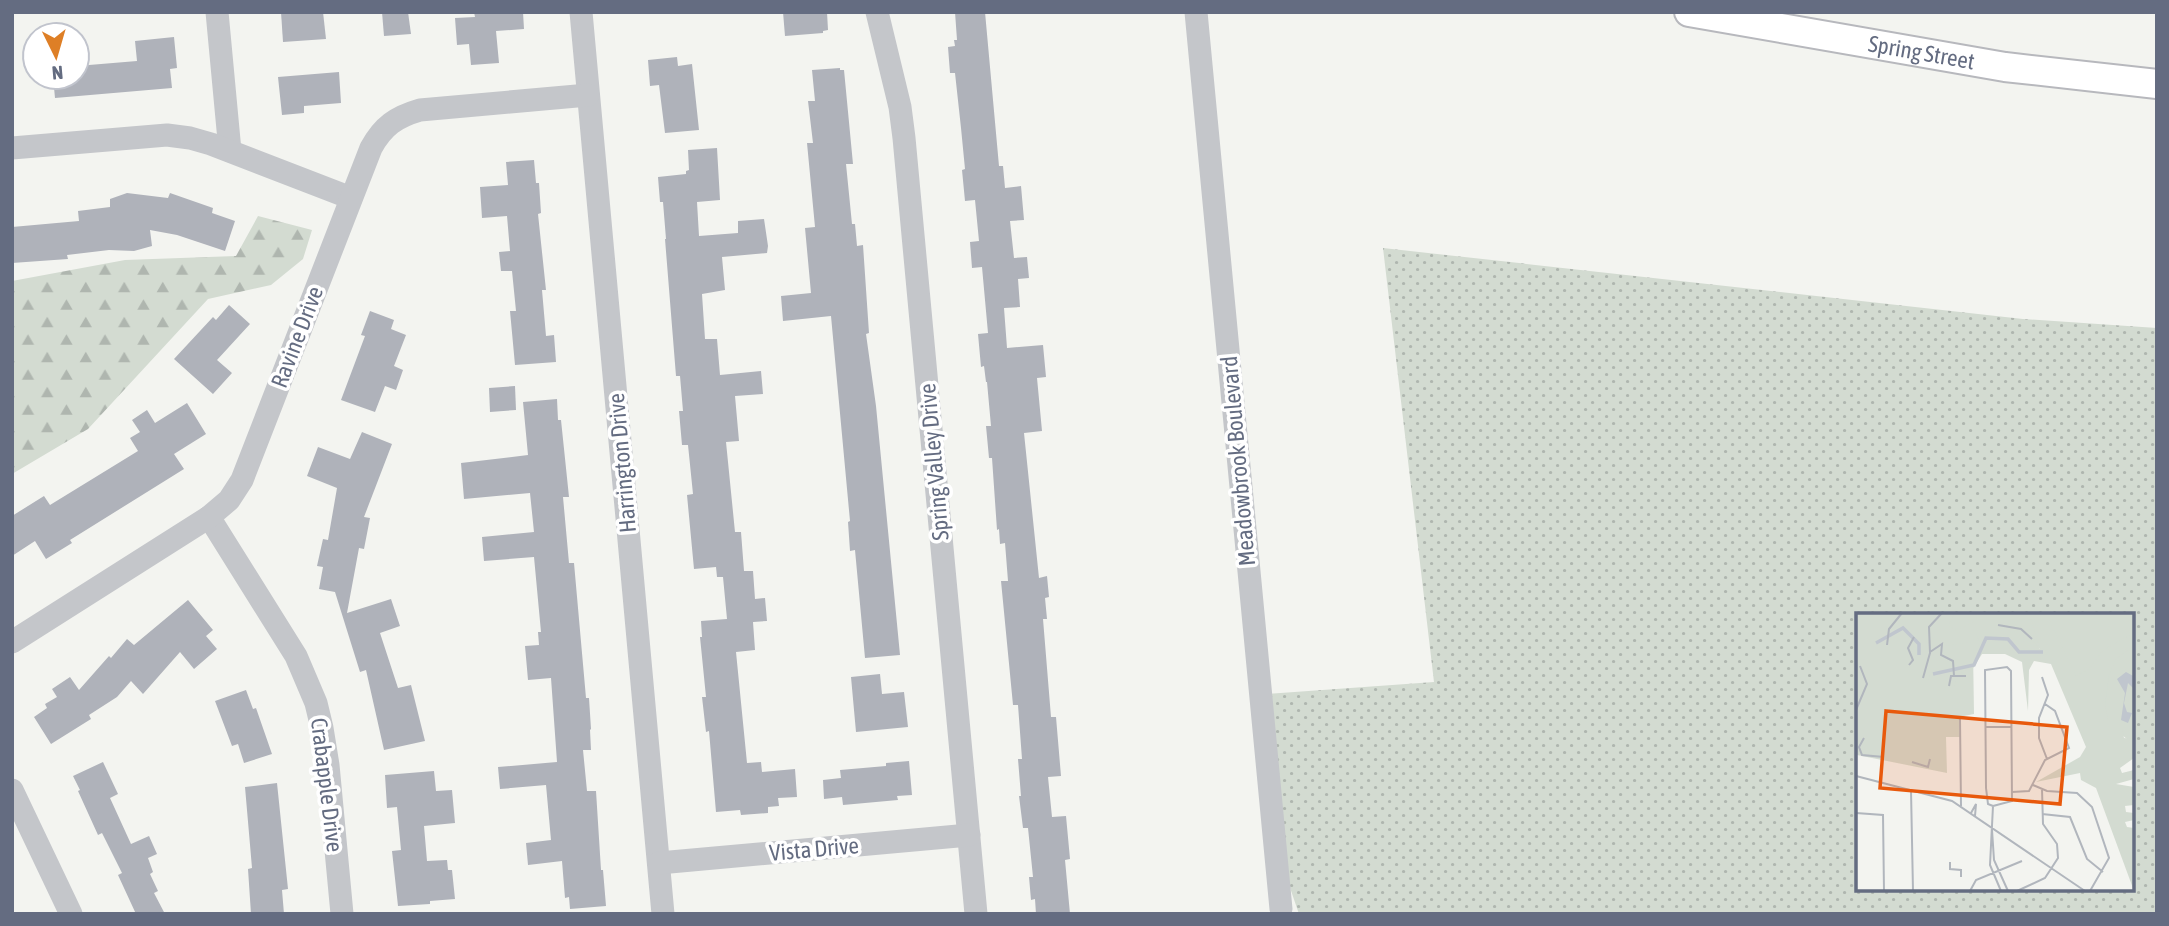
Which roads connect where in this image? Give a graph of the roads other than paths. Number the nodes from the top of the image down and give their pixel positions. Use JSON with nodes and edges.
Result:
{"nodes":[{"id":1,"x":217,"y":12,"type":"edge"},
{"id":2,"x":581,"y":12,"type":"edge"},
{"id":3,"x":877,"y":12,"type":"edge"},
{"id":4,"x":1196,"y":12,"type":"edge"},
{"id":5,"x":1689,"y":12,"type":"edge"},
{"id":6,"x":1793,"y":21,"type":"edge"},
{"id":7,"x":2157,"y":84,"type":"edge"},
{"id":8,"x":588,"y":95,"type":"junction"},
{"id":9,"x":12,"y":148,"type":"edge"},
{"id":10,"x":230,"y":151,"type":"junction"},
{"id":11,"x":351,"y":198,"type":"junction"},
{"id":12,"x":209,"y":517,"type":"junction"},
{"id":13,"x":12,"y":642,"type":"edge"},
{"id":14,"x":12,"y":790,"type":"edge"},
{"id":15,"x":969,"y":835,"type":"junction"},
{"id":16,"x":659,"y":863,"type":"junction"},
{"id":17,"x":1281,"y":909,"type":"dead end"},
{"id":18,"x":71,"y":914,"type":"edge"},
{"id":19,"x":342,"y":914,"type":"edge"},
{"id":20,"x":663,"y":914,"type":"edge"},
{"id":21,"x":976,"y":914,"type":"edge"}],
"edges":[{"from":1,"to":10,"type":"street"},
{"from":2,"to":8,"type":"street","name":"Harrington Drive"},
{"from":3,"to":15,"type":"street","name":"Spring Valley Drive"},
{"from":4,"to":17,"type":"street","name":"Meadowbrook Boulevard"},
{"from":5,"to":6,"type":"main road","name":"Spring Street"},
{"from":6,"to":7,"type":"main road","name":"Spring Street"},
{"from":8,"to":11,"type":"street","name":"Ravine Drive"},
{"from":8,"to":16,"type":"street","name":"Harrington Drive"},
{"from":9,"to":10,"type":"street"},
{"from":10,"to":11,"type":"street"},
{"from":11,"to":12,"type":"street","name":"Ravine Drive"},
{"from":12,"to":13,"type":"street","name":"Ravine Drive"},
{"from":12,"to":19,"type":"street","name":"Crabapple Drive"},
{"from":14,"to":18,"type":"street"},
{"from":15,"to":16,"type":"street","name":"Vista Drive"},
{"from":15,"to":21,"type":"street","name":"Spring Valley Drive"},
{"from":16,"to":20,"type":"street","name":"Harrington Drive"}]}
